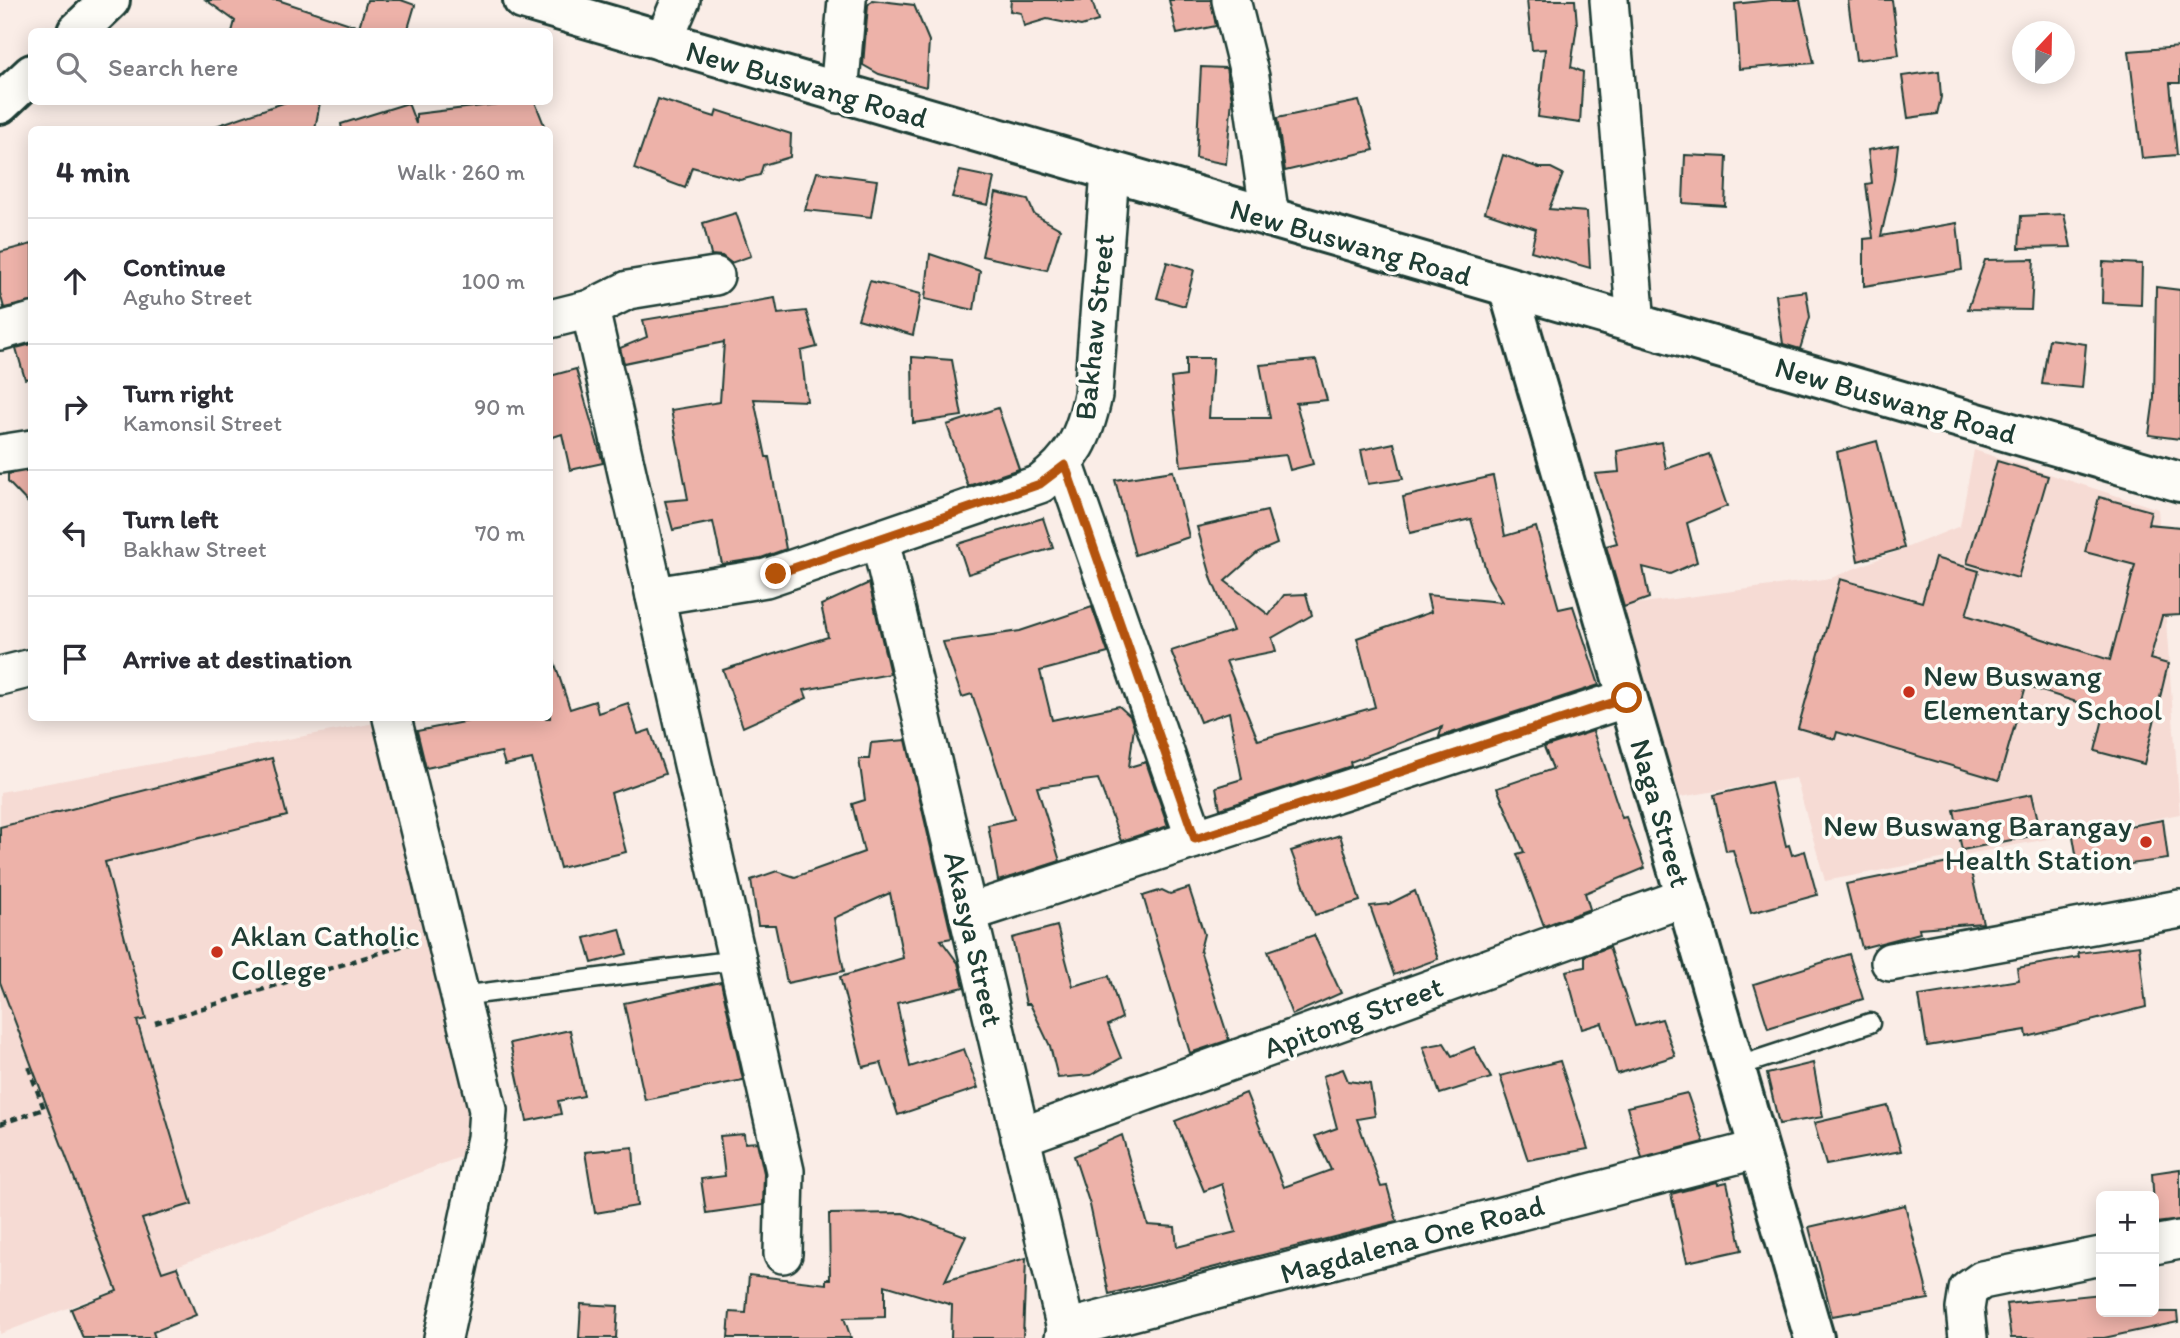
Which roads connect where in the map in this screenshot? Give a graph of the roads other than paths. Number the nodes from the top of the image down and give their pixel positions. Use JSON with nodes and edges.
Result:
{"nodes":[{"id":1,"x":110,"y":0,"type":"edge"},
{"id":2,"x":523,"y":0,"type":"edge"},
{"id":3,"x":681,"y":0,"type":"edge"},
{"id":4,"x":847,"y":0,"type":"edge"},
{"id":5,"x":1231,"y":0,"type":"edge"},
{"id":6,"x":1609,"y":0,"type":"edge"},
{"id":7,"x":80,"y":28,"type":"edge"},
{"id":8,"x":663,"y":42,"type":"junction"},
{"id":9,"x":28,"y":78,"type":"edge"},
{"id":10,"x":839,"y":94,"type":"junction"},
{"id":11,"x":0,"y":104,"type":"edge"},
{"id":12,"x":1110,"y":172,"type":"junction"},
{"id":13,"x":1270,"y":218,"type":"junction"},
{"id":14,"x":715,"y":275,"type":"dead end"},
{"id":15,"x":1508,"y":287,"type":"junction"},
{"id":16,"x":590,"y":309,"type":"junction"},
{"id":17,"x":553,"y":318,"type":"edge"},
{"id":18,"x":28,"y":323,"type":"edge"},
{"id":19,"x":1636,"y":324,"type":"junction"},
{"id":20,"x":0,"y":331,"type":"edge"},
{"id":21,"x":28,"y":450,"type":"edge"},
{"id":22,"x":0,"y":454,"type":"edge"},
{"id":23,"x":1065,"y":465,"type":"junction"},
{"id":24,"x":2180,"y":482,"type":"edge"},
{"id":25,"x":880,"y":540,"type":"junction"},
{"id":26,"x":655,"y":596,"type":"junction"},
{"id":27,"x":28,"y":669,"type":"edge"},
{"id":28,"x":0,"y":676,"type":"edge"},
{"id":29,"x":1627,"y":698,"type":"junction"},
{"id":30,"x":393,"y":721,"type":"edge"},
{"id":31,"x":1195,"y":839,"type":"junction"},
{"id":32,"x":1686,"y":897,"type":"junction"},
{"id":33,"x":2180,"y":909,"type":"edge"},
{"id":34,"x":968,"y":913,"type":"junction"},
{"id":35,"x":737,"y":960,"type":"junction"},
{"id":36,"x":1890,"y":962,"type":"dead end"},
{"id":37,"x":461,"y":996,"type":"junction"},
{"id":38,"x":1870,"y":1023,"type":"dead end"},
{"id":39,"x":1736,"y":1067,"type":"junction"},
{"id":40,"x":1020,"y":1137,"type":"junction"},
{"id":41,"x":1759,"y":1149,"type":"junction"},
{"id":42,"x":2180,"y":1240,"type":"edge"},
{"id":43,"x":2159,"y":1244,"type":"edge"},
{"id":44,"x":783,"y":1254,"type":"dead end"},
{"id":45,"x":2096,"y":1257,"type":"edge"},
{"id":46,"x":1065,"y":1334,"type":"edge"},
{"id":47,"x":443,"y":1338,"type":"edge"},
{"id":48,"x":1814,"y":1338,"type":"edge"},
{"id":49,"x":1968,"y":1338,"type":"edge"}],
"edges":[{"from":1,"to":7,"type":"street"},
{"from":2,"to":8,"type":"street","name":"New Buswang Road"},
{"from":3,"to":8,"type":"street"},
{"from":4,"to":10,"type":"street"},
{"from":5,"to":13,"type":"street"},
{"from":6,"to":19,"type":"street"},
{"from":8,"to":10,"type":"street","name":"New Buswang Road"},
{"from":9,"to":11,"type":"street"},
{"from":10,"to":12,"type":"street","name":"New Buswang Road"},
{"from":12,"to":13,"type":"street","name":"New Buswang Road"},
{"from":12,"to":23,"type":"street","name":"Bakhaw Street"},
{"from":13,"to":15,"type":"street","name":"New Buswang Road"},
{"from":14,"to":16,"type":"street"},
{"from":15,"to":19,"type":"street","name":"New Buswang Road"},
{"from":15,"to":29,"type":"street","name":"Naga Street"},
{"from":16,"to":17,"type":"street"},
{"from":16,"to":26,"type":"street"},
{"from":18,"to":20,"type":"street"},
{"from":19,"to":24,"type":"street","name":"New Buswang Road"},
{"from":21,"to":22,"type":"street"},
{"from":23,"to":25,"type":"street","name":"Bakhaw Street"},
{"from":23,"to":31,"type":"street"},
{"from":25,"to":26,"type":"street","name":"Bakhaw Street"},
{"from":25,"to":34,"type":"street","name":"Akasya Street"},
{"from":26,"to":35,"type":"street"},
{"from":27,"to":28,"type":"street"},
{"from":29,"to":31,"type":"street"},
{"from":29,"to":32,"type":"street","name":"Naga Street"},
{"from":30,"to":37,"type":"street"},
{"from":31,"to":34,"type":"street"},
{"from":32,"to":39,"type":"street","name":"Naga Street"},
{"from":32,"to":40,"type":"street","name":"Apitong Street"},
{"from":33,"to":36,"type":"street"},
{"from":34,"to":40,"type":"street","name":"Akasya Street"},
{"from":35,"to":37,"type":"lane"},
{"from":35,"to":44,"type":"street"},
{"from":37,"to":47,"type":"street"},
{"from":38,"to":39,"type":"lane"},
{"from":39,"to":41,"type":"street","name":"Naga Street"},
{"from":40,"to":46,"type":"street","name":"Akasya Street"},
{"from":41,"to":46,"type":"street","name":"Magdalena One Road"},
{"from":41,"to":48,"type":"street","name":"Naga Street"},
{"from":42,"to":43,"type":"street"},
{"from":45,"to":49,"type":"street"}]}
